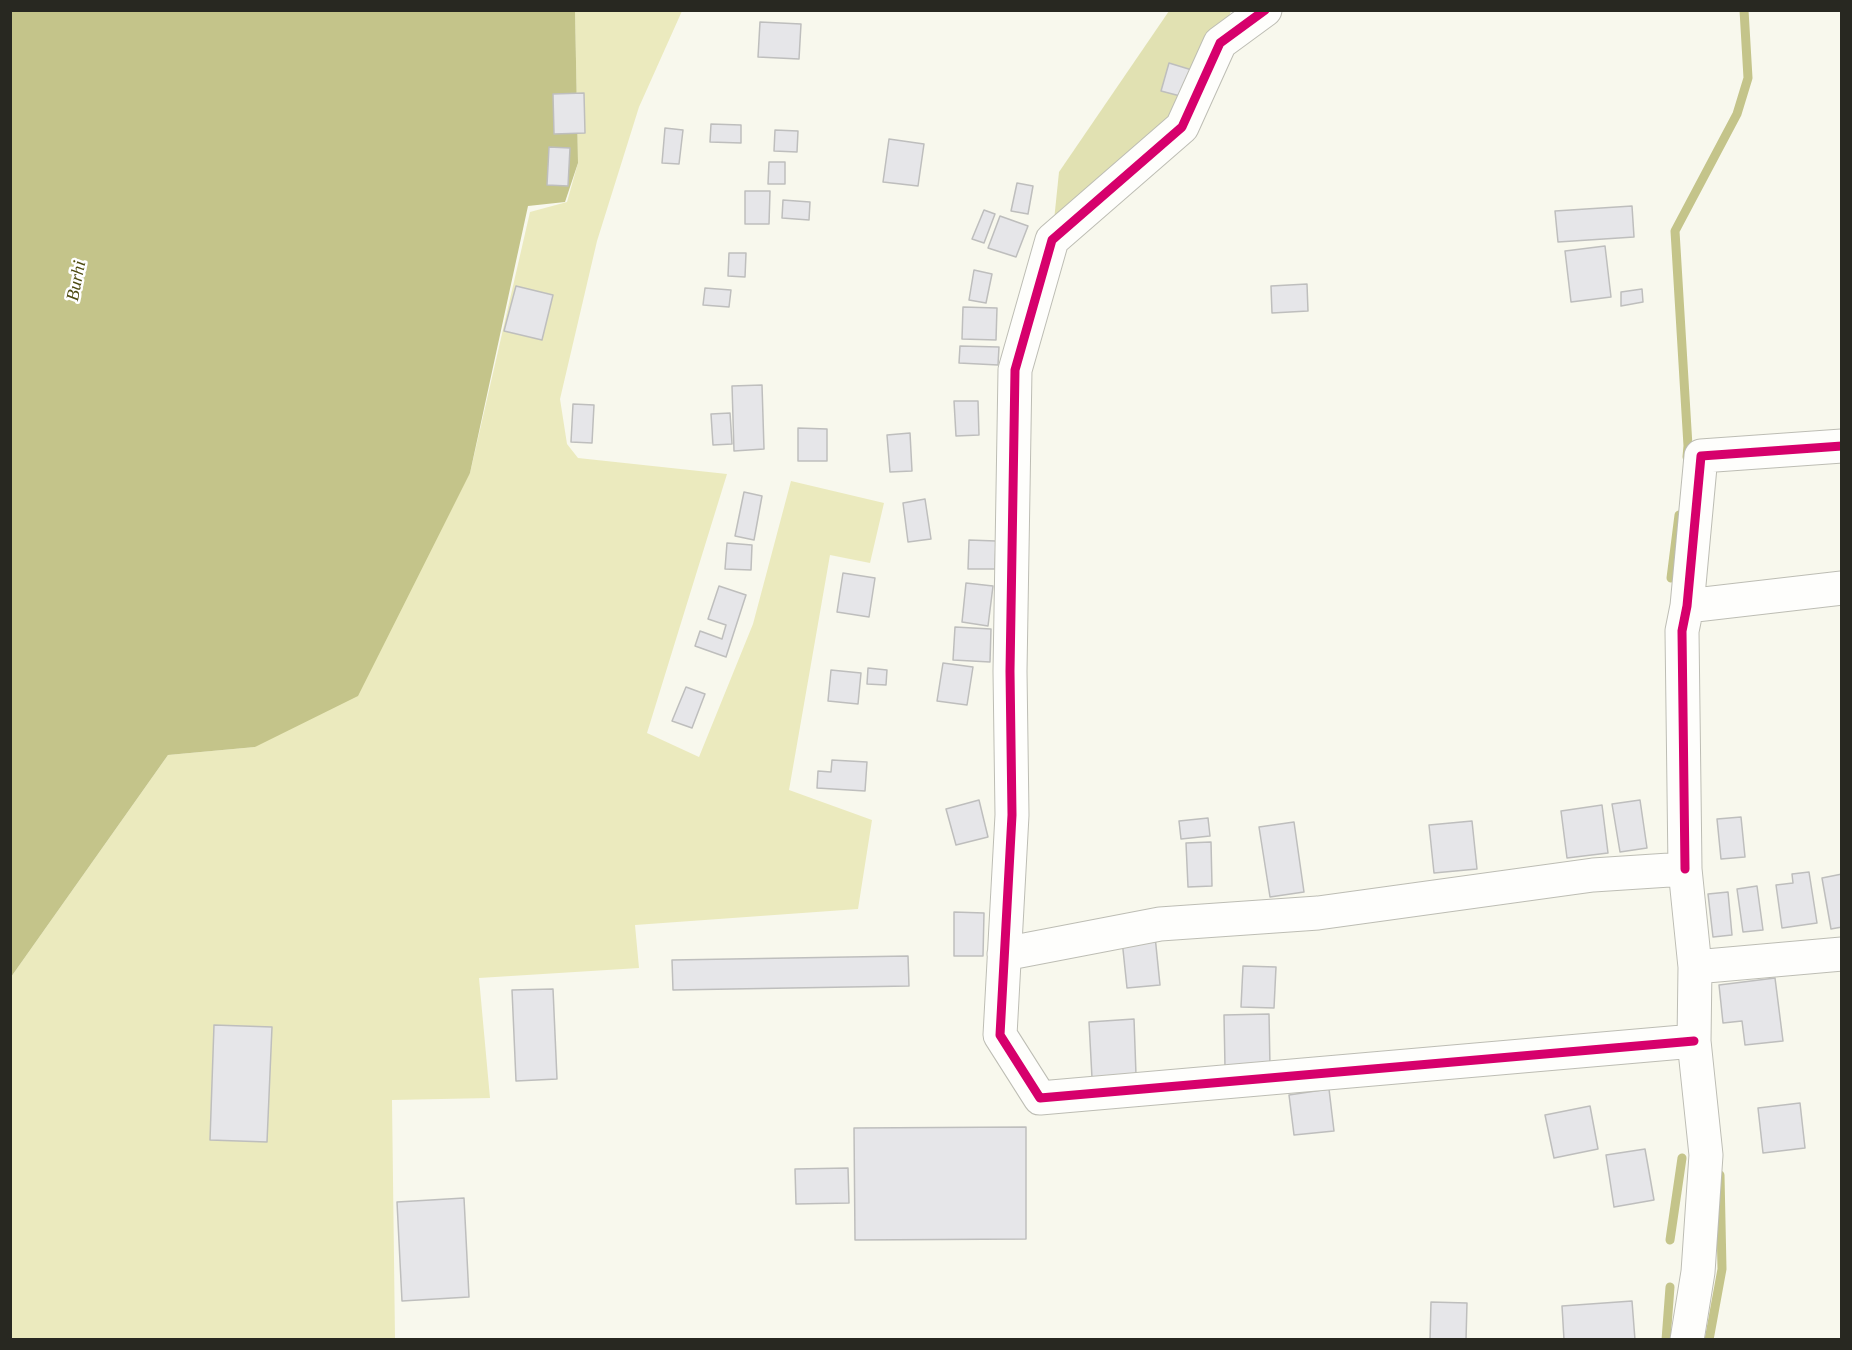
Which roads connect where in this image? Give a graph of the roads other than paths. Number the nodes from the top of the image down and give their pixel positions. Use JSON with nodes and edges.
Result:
{"nodes":[{"id":1,"x":1264,"y":10,"type":"edge"},
{"id":2,"x":1842,"y":446,"type":"edge"},
{"id":3,"x":1842,"y":588,"type":"edge"},
{"id":4,"x":1688,"y":606,"type":"junction"},
{"id":5,"x":1685,"y":869,"type":"junction"},
{"id":6,"x":1004,"y":954,"type":"junction"},
{"id":7,"x":1842,"y":954,"type":"edge"},
{"id":8,"x":1695,"y":967,"type":"junction"},
{"id":9,"x":1694,"y":1041,"type":"junction"},
{"id":10,"x":1687,"y":1340,"type":"edge"}],
"edges":[{"from":1,"to":6,"type":"street"},
{"from":2,"to":4,"type":"street"},
{"from":3,"to":4,"type":"street"},
{"from":4,"to":5,"type":"street"},
{"from":5,"to":6,"type":"street"},
{"from":5,"to":8,"type":"street"},
{"from":6,"to":9,"type":"street"},
{"from":7,"to":8,"type":"street"},
{"from":8,"to":9,"type":"street"},
{"from":9,"to":10,"type":"street"}]}
